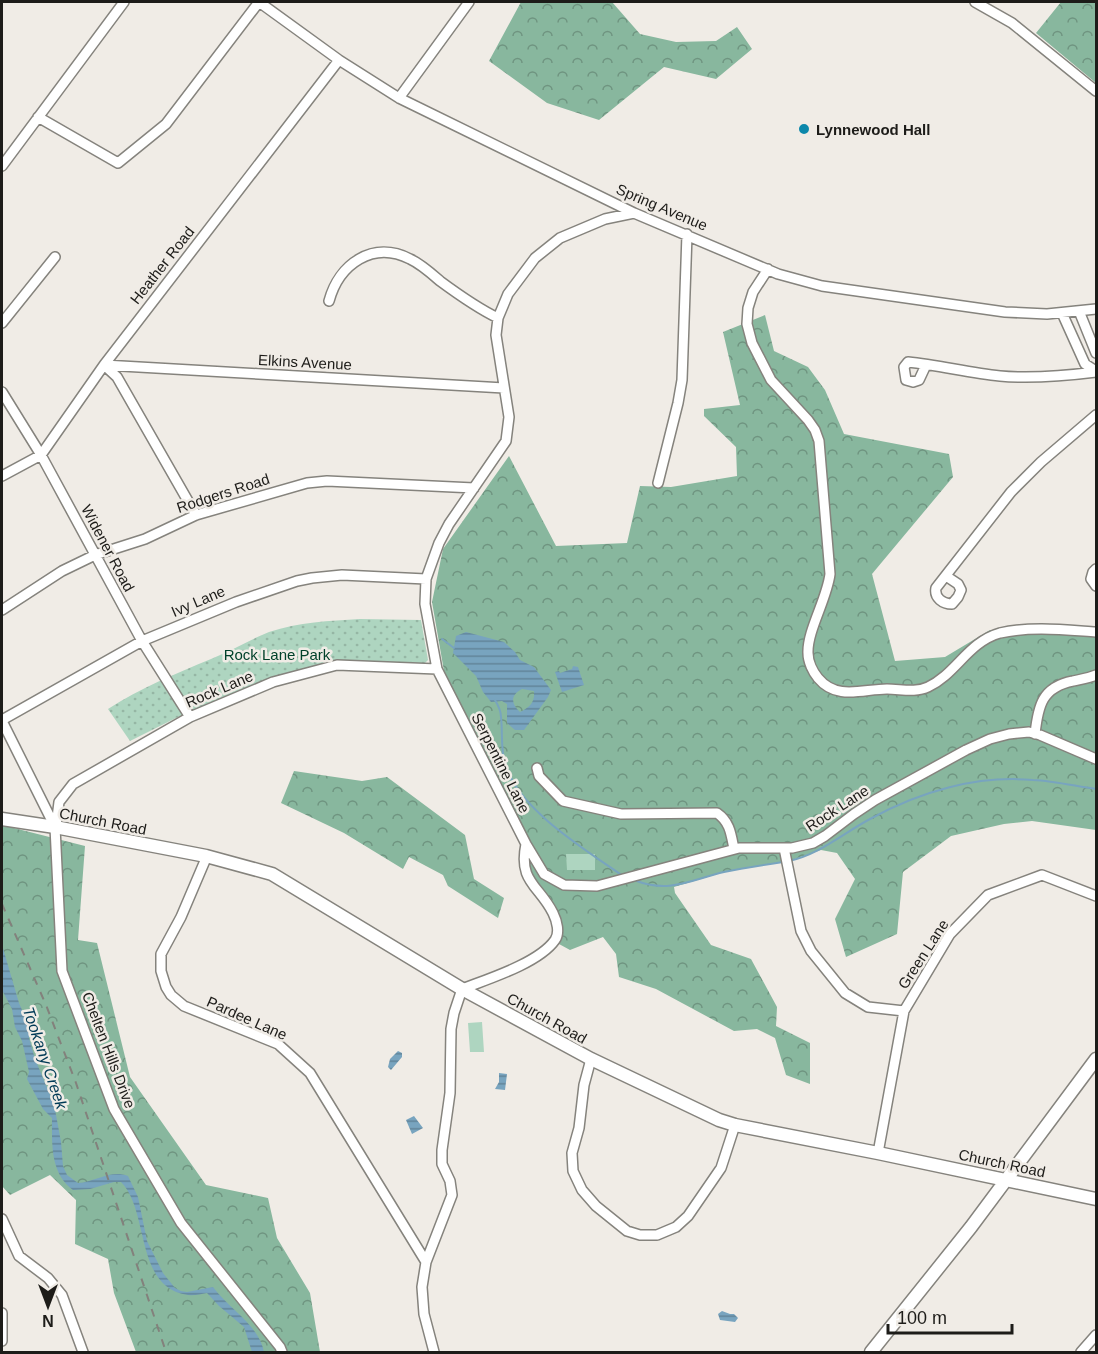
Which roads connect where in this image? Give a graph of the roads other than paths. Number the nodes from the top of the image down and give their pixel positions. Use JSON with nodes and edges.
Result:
{"nodes":[{"id":1,"x":124,"y":2,"type":"edge"},
{"id":2,"x":259,"y":2,"type":"edge"},
{"id":3,"x":469,"y":2,"type":"edge"},
{"id":4,"x":975,"y":2,"type":"edge"},
{"id":5,"x":339,"y":60,"type":"junction"},
{"id":6,"x":1096,"y":91,"type":"edge"},
{"id":7,"x":399,"y":98,"type":"junction"},
{"id":8,"x":38,"y":117,"type":"junction"},
{"id":9,"x":2,"y":149,"type":"edge"},
{"id":10,"x":9,"y":156,"type":"junction"},
{"id":11,"x":2,"y":166,"type":"edge"},
{"id":12,"x":634,"y":213,"type":"junction"},
{"id":13,"x":687,"y":234,"type":"junction"},
{"id":14,"x":55,"y":257,"type":"dead end"},
{"id":15,"x":768,"y":269,"type":"junction"},
{"id":16,"x":329,"y":301,"type":"dead end"},
{"id":17,"x":1096,"y":309,"type":"edge"},
{"id":18,"x":1079,"y":311,"type":"junction"},
{"id":19,"x":1062,"y":313,"type":"junction"},
{"id":20,"x":498,"y":318,"type":"junction"},
{"id":21,"x":2,"y":323,"type":"edge"},
{"id":22,"x":1096,"y":354,"type":"edge"},
{"id":23,"x":104,"y":365,"type":"junction"},
{"id":24,"x":926,"y":365,"type":"dead end"},
{"id":25,"x":1096,"y":371,"type":"edge"},
{"id":26,"x":504,"y":388,"type":"junction"},
{"id":27,"x":2,"y":392,"type":"edge"},
{"id":28,"x":1096,"y":415,"type":"edge"},
{"id":29,"x":41,"y":455,"type":"junction"},
{"id":30,"x":2,"y":476,"type":"edge"},
{"id":31,"x":658,"y":483,"type":"dead end"},
{"id":32,"x":474,"y":488,"type":"junction"},
{"id":33,"x":196,"y":515,"type":"junction"},
{"id":34,"x":94,"y":555,"type":"junction"},
{"id":35,"x":1096,"y":569,"type":"edge"},
{"id":36,"x":946,"y":576,"type":"dead end"},
{"id":37,"x":426,"y":579,"type":"junction"},
{"id":38,"x":1096,"y":586,"type":"edge"},
{"id":39,"x":2,"y":610,"type":"edge"},
{"id":40,"x":1096,"y":632,"type":"edge"},
{"id":41,"x":142,"y":641,"type":"junction"},
{"id":42,"x":437,"y":669,"type":"junction"},
{"id":43,"x":1096,"y":675,"type":"edge"},
{"id":44,"x":190,"y":717,"type":"junction"},
{"id":45,"x":2,"y":721,"type":"edge"},
{"id":46,"x":1035,"y":734,"type":"junction"},
{"id":47,"x":1096,"y":759,"type":"edge"},
{"id":48,"x":537,"y":768,"type":"dead end"},
{"id":49,"x":2,"y":819,"type":"edge"},
{"id":50,"x":56,"y":826,"type":"junction"},
{"id":51,"x":526,"y":844,"type":"junction"},
{"id":52,"x":734,"y":849,"type":"junction"},
{"id":53,"x":784,"y":851,"type":"junction"},
{"id":54,"x":207,"y":856,"type":"junction"},
{"id":55,"x":1096,"y":896,"type":"edge"},
{"id":56,"x":462,"y":988,"type":"junction"},
{"id":57,"x":904,"y":1011,"type":"junction"},
{"id":58,"x":591,"y":1059,"type":"junction"},
{"id":59,"x":1096,"y":1059,"type":"edge"},
{"id":60,"x":735,"y":1125,"type":"junction"},
{"id":61,"x":878,"y":1153,"type":"junction"},
{"id":62,"x":1004,"y":1180,"type":"junction"},
{"id":63,"x":1096,"y":1199,"type":"edge"},
{"id":64,"x":2,"y":1219,"type":"edge"},
{"id":65,"x":426,"y":1262,"type":"junction"},
{"id":66,"x":2,"y":1313,"type":"edge"},
{"id":67,"x":1096,"y":1335,"type":"edge"},
{"id":68,"x":2,"y":1341,"type":"edge"},
{"id":69,"x":83,"y":1353,"type":"edge"},
{"id":70,"x":282,"y":1353,"type":"edge"},
{"id":71,"x":434,"y":1353,"type":"edge"},
{"id":72,"x":871,"y":1353,"type":"edge"},
{"id":73,"x":1081,"y":1353,"type":"edge"}],
"edges":[{"from":1,"to":8,"type":"street"},
{"from":2,"to":5,"type":"street","name":"Spring Avenue"},
{"from":2,"to":8,"type":"street"},
{"from":3,"to":7,"type":"street"},
{"from":4,"to":6,"type":"street"},
{"from":5,"to":7,"type":"street","name":"Spring Avenue"},
{"from":5,"to":23,"type":"street","name":"Heather Road"},
{"from":7,"to":12,"type":"street","name":"Spring Avenue"},
{"from":8,"to":10,"type":"street"},
{"from":9,"to":10,"type":"street"},
{"from":10,"to":11,"type":"street"},
{"from":12,"to":13,"type":"street","name":"Spring Avenue"},
{"from":12,"to":20,"type":"street","name":"Serpentine Lane"},
{"from":13,"to":15,"type":"street","name":"Spring Avenue"},
{"from":13,"to":31,"type":"street"},
{"from":14,"to":21,"type":"street"},
{"from":15,"to":19,"type":"street","name":"Spring Avenue"},
{"from":15,"to":40,"type":"street"},
{"from":16,"to":20,"type":"street"},
{"from":17,"to":18,"type":"street","name":"Spring Avenue"},
{"from":18,"to":19,"type":"street","name":"Spring Avenue"},
{"from":18,"to":22,"type":"street"},
{"from":19,"to":25,"type":"street"},
{"from":20,"to":26,"type":"street","name":"Serpentine Lane"},
{"from":23,"to":26,"type":"street","name":"Elkins Avenue"},
{"from":23,"to":29,"type":"street","name":"Heather Road"},
{"from":23,"to":33,"type":"street"},
{"from":24,"to":25,"type":"street"},
{"from":26,"to":32,"type":"street","name":"Serpentine Lane"},
{"from":27,"to":29,"type":"street","name":"Widener Road"},
{"from":28,"to":36,"type":"street"},
{"from":29,"to":30,"type":"street","name":"Heather Road"},
{"from":29,"to":34,"type":"street","name":"Widener Road"},
{"from":32,"to":33,"type":"street","name":"Rodgers Road"},
{"from":32,"to":37,"type":"street","name":"Serpentine Lane"},
{"from":33,"to":34,"type":"street","name":"Rodgers Road"},
{"from":34,"to":39,"type":"street","name":"Rodgers Road"},
{"from":34,"to":41,"type":"street","name":"Widener Road"},
{"from":35,"to":38,"type":"street"},
{"from":37,"to":41,"type":"street","name":"Ivy Lane"},
{"from":37,"to":42,"type":"street","name":"Serpentine Lane"},
{"from":41,"to":44,"type":"street","name":"Widener Road"},
{"from":41,"to":45,"type":"street","name":"Ivy Lane"},
{"from":42,"to":44,"type":"street","name":"Rock Lane"},
{"from":42,"to":51,"type":"street","name":"Serpentine Lane"},
{"from":43,"to":46,"type":"street"},
{"from":44,"to":50,"type":"street","name":"Rock Lane"},
{"from":45,"to":50,"type":"street","name":"Chelten Hills Drive"},
{"from":46,"to":47,"type":"street","name":"Rock Lane"},
{"from":46,"to":53,"type":"street","name":"Rock Lane"},
{"from":48,"to":52,"type":"street"},
{"from":49,"to":50,"type":"main road","name":"Church Road"},
{"from":50,"to":54,"type":"main road","name":"Church Road"},
{"from":50,"to":70,"type":"street","name":"Chelten Hills Drive"},
{"from":51,"to":52,"type":"street","name":"Rock Lane"},
{"from":51,"to":56,"type":"street","name":"Serpentine Lane"},
{"from":52,"to":53,"type":"street","name":"Rock Lane"},
{"from":53,"to":57,"type":"street"},
{"from":54,"to":56,"type":"main road","name":"Church Road"},
{"from":54,"to":65,"type":"street","name":"Pardee Lane"},
{"from":55,"to":57,"type":"street","name":"Green Lane"},
{"from":56,"to":58,"type":"main road","name":"Church Road"},
{"from":56,"to":65,"type":"street"},
{"from":57,"to":61,"type":"street","name":"Green Lane"},
{"from":58,"to":60,"type":"main road","name":"Church Road"},
{"from":58,"to":60,"type":"street"},
{"from":59,"to":62,"type":"main road"},
{"from":60,"to":61,"type":"main road","name":"Church Road"},
{"from":61,"to":62,"type":"main road","name":"Church Road"},
{"from":62,"to":63,"type":"main road","name":"Church Road"},
{"from":62,"to":72,"type":"main road"},
{"from":64,"to":69,"type":"street"},
{"from":65,"to":71,"type":"street"},
{"from":66,"to":68,"type":"street"},
{"from":67,"to":73,"type":"street"}]}
